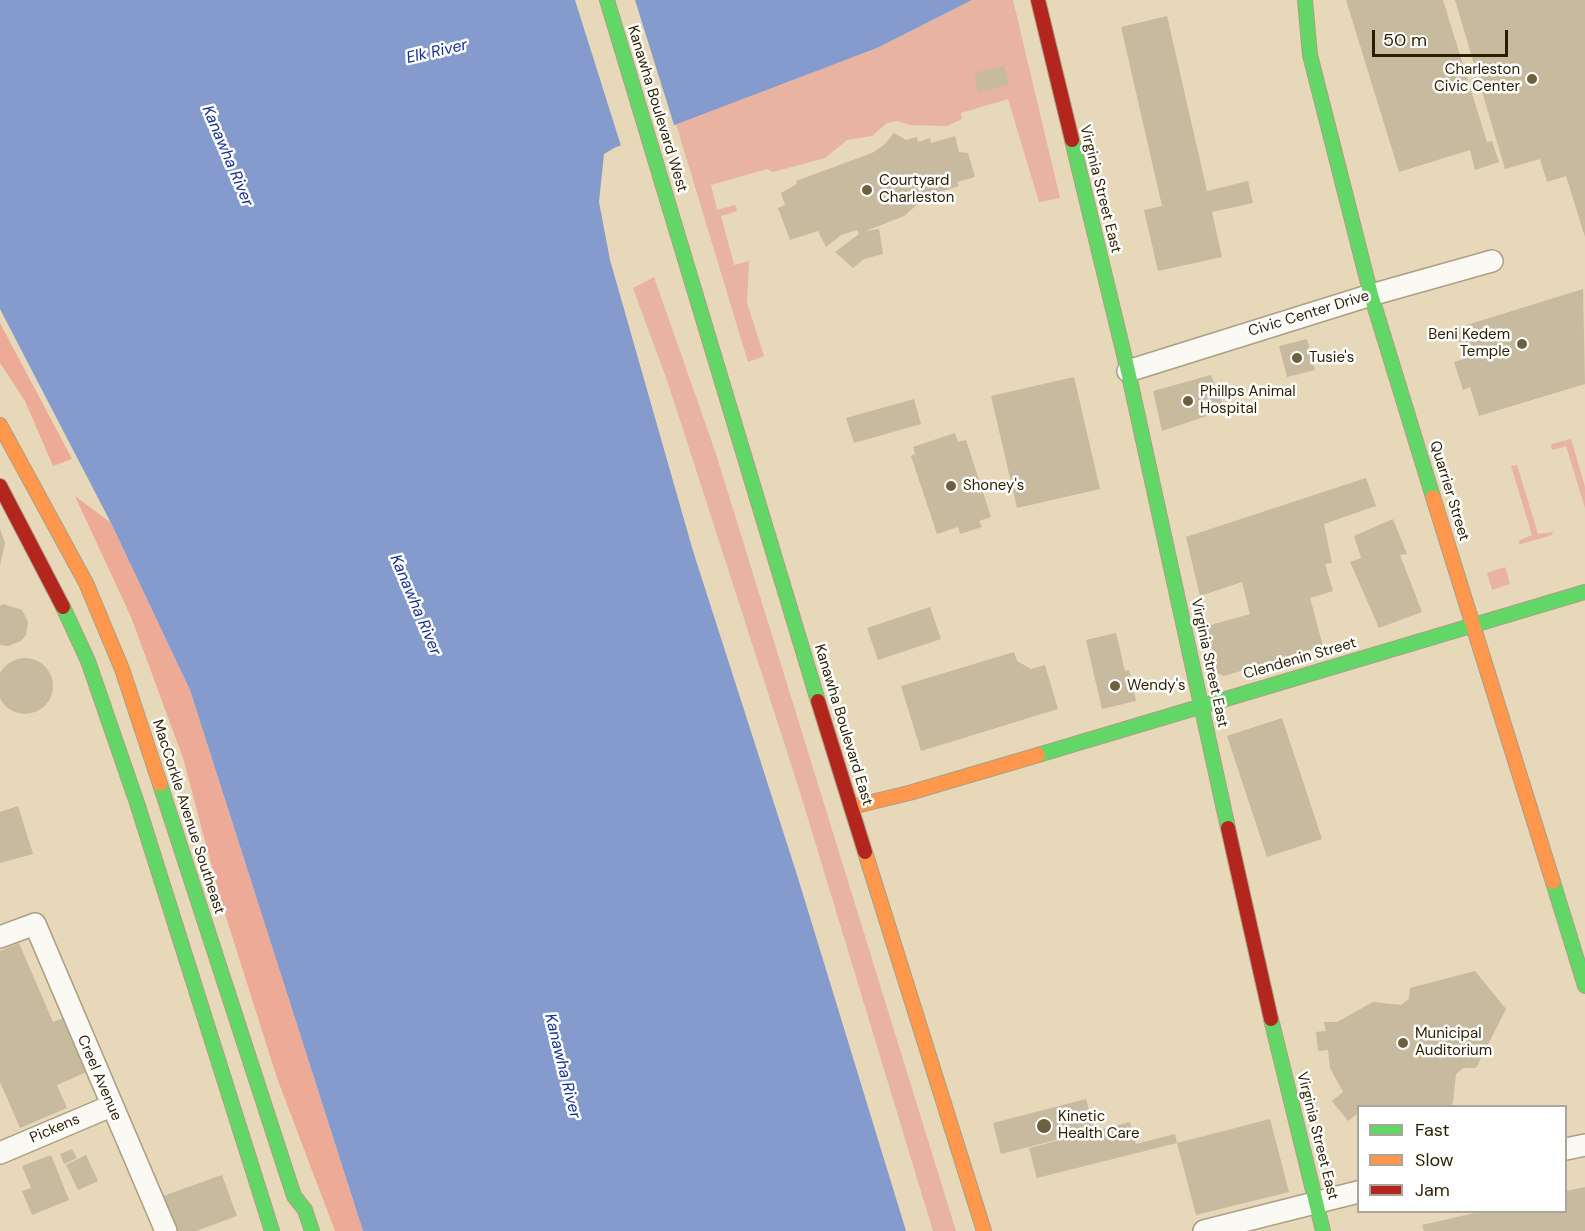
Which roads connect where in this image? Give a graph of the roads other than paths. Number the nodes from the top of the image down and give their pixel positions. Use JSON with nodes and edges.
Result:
{"nodes":[{"id":1,"x":607,"y":0,"type":"edge"},
{"id":2,"x":1038,"y":0,"type":"edge"},
{"id":3,"x":1305,"y":0,"type":"edge"},
{"id":4,"x":675,"y":227,"type":"joint"},
{"id":5,"x":1492,"y":261,"type":"dead end"},
{"id":6,"x":1371,"y":295,"type":"junction"},
{"id":7,"x":1128,"y":371,"type":"junction"},
{"id":8,"x":0,"y":425,"type":"edge"},
{"id":9,"x":0,"y":486,"type":"edge"},
{"id":10,"x":1585,"y":592,"type":"edge"},
{"id":11,"x":1474,"y":626,"type":"junction"},
{"id":12,"x":1201,"y":705,"type":"junction"},
{"id":13,"x":851,"y":807,"type":"junction"},
{"id":14,"x":0,"y":938,"type":"edge"},
{"id":15,"x":1585,"y":986,"type":"edge"},
{"id":16,"x":111,"y":1106,"type":"junction"},
{"id":17,"x":1585,"y":1145,"type":"edge"},
{"id":18,"x":1567,"y":1149,"type":"edge"},
{"id":19,"x":0,"y":1153,"type":"edge"},
{"id":20,"x":1357,"y":1193,"type":"edge"},
{"id":21,"x":294,"y":1196,"type":"junction"},
{"id":22,"x":1316,"y":1203,"type":"junction"},
{"id":23,"x":166,"y":1231,"type":"edge"},
{"id":24,"x":272,"y":1231,"type":"edge"},
{"id":25,"x":298,"y":1231,"type":"edge"},
{"id":26,"x":312,"y":1231,"type":"edge"},
{"id":27,"x":984,"y":1231,"type":"edge"},
{"id":28,"x":1204,"y":1231,"type":"edge"},
{"id":29,"x":1323,"y":1231,"type":"edge"}],
"edges":[{"from":1,"to":4,"type":"main road","name":"Kanawha Boulevard West"},
{"from":2,"to":7,"type":"main road","name":"Virginia Street East"},
{"from":3,"to":6,"type":"main road","name":"Quarrier Street"},
{"from":4,"to":13,"type":"main road","name":"Kanawha Boulevard East"},
{"from":5,"to":6,"type":"street","name":"Civic Center Drive"},
{"from":6,"to":7,"type":"street","name":"Civic Center Drive"},
{"from":6,"to":11,"type":"main road","name":"Quarrier Street"},
{"from":7,"to":12,"type":"main road","name":"Virginia Street East"},
{"from":8,"to":21,"type":"main road","name":"MacCorkle Avenue Southeast"},
{"from":9,"to":24,"type":"main road"},
{"from":10,"to":11,"type":"main road","name":"Clendenin Street"},
{"from":11,"to":12,"type":"main road","name":"Clendenin Street"},
{"from":11,"to":15,"type":"main road","name":"Quarrier Street"},
{"from":12,"to":13,"type":"main road","name":"Clendenin Street"},
{"from":12,"to":22,"type":"main road","name":"Virginia Street East"},
{"from":13,"to":27,"type":"main road","name":"Kanawha Boulevard East"},
{"from":14,"to":16,"type":"street","name":"Creel Avenue"},
{"from":16,"to":19,"type":"street","name":"Pickens"},
{"from":16,"to":23,"type":"street","name":"Creel Avenue"},
{"from":17,"to":18,"type":"street"},
{"from":20,"to":22,"type":"street"},
{"from":21,"to":25,"type":"main road"},
{"from":21,"to":26,"type":"main road","name":"MacCorkle Avenue Southeast"},
{"from":22,"to":28,"type":"street"},
{"from":22,"to":29,"type":"main road","name":"Virginia Street East"}]}
